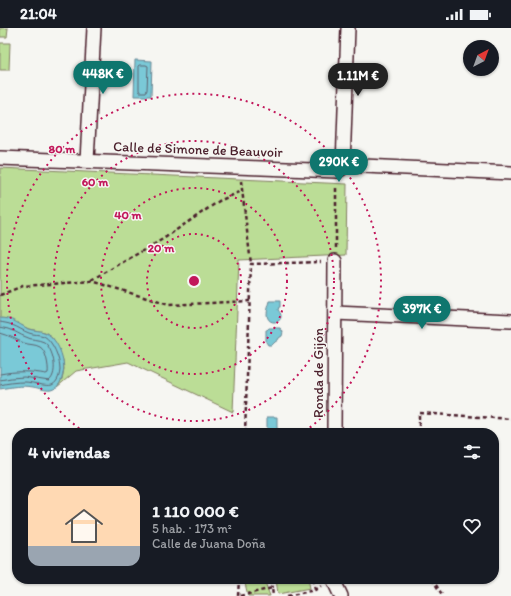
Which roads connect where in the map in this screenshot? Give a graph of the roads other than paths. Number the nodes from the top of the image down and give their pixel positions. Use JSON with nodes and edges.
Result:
{"nodes":[{"id":1,"x":94,"y":28,"type":"edge"},
{"id":2,"x":348,"y":28,"type":"edge"},
{"id":3,"x":0,"y":158,"type":"edge"},
{"id":4,"x":87,"y":160,"type":"junction"},
{"id":5,"x":340,"y":168,"type":"junction"},
{"id":6,"x":511,"y":173,"type":"edge"},
{"id":7,"x":336,"y":261,"type":"road end"},
{"id":8,"x":335,"y":313,"type":"junction"},
{"id":9,"x":511,"y":321,"type":"edge"},
{"id":10,"x":334,"y":428,"type":"edge"},
{"id":11,"x":331,"y":584,"type":"edge"},
{"id":12,"x":341,"y":596,"type":"edge"}],
"edges":[{"from":1,"to":4,"type":"street"},
{"from":2,"to":5,"type":"street"},
{"from":3,"to":4,"type":"street","name":"Calle de Simone de Beauvoir"},
{"from":4,"to":5,"type":"street","name":"Calle de Simone de Beauvoir"},
{"from":5,"to":6,"type":"street","name":"Calle de Simone de Beauvoir"},
{"from":7,"to":8,"type":"street","name":"Ronda de Gijón"},
{"from":8,"to":9,"type":"street","name":"Ronda de Gijón"},
{"from":8,"to":10,"type":"street","name":"Ronda de Gijón"},
{"from":11,"to":12,"type":"street"}]}
